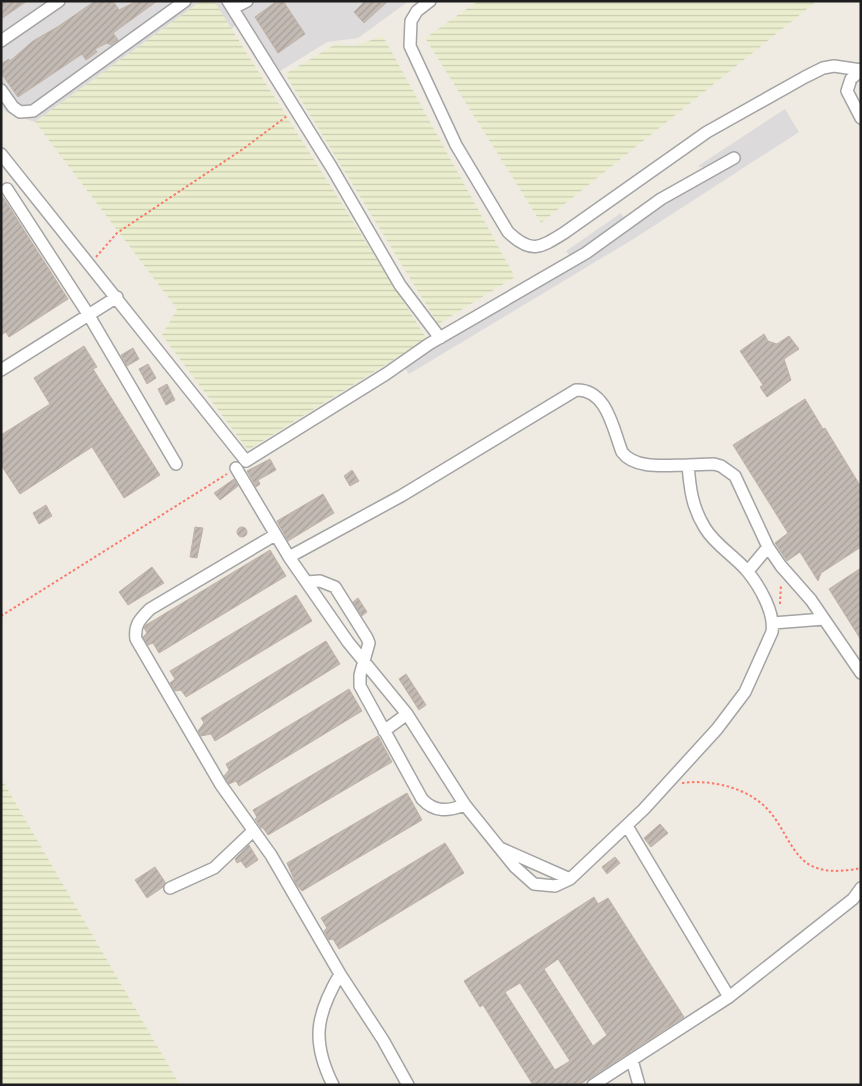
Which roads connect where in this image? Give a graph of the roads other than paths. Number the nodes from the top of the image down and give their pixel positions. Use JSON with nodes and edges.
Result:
{"nodes":[{"id":1,"x":59,"y":1,"type":"edge"},
{"id":2,"x":185,"y":1,"type":"edge"},
{"id":3,"x":220,"y":1,"type":"edge"},
{"id":4,"x":247,"y":1,"type":"edge"},
{"id":5,"x":430,"y":1,"type":"edge"},
{"id":6,"x":230,"y":5,"type":"edge"},
{"id":7,"x":1,"y":41,"type":"edge"},
{"id":8,"x":256,"y":50,"type":"junction"},
{"id":9,"x":861,"y":70,"type":"edge"},
{"id":10,"x":1,"y":90,"type":"edge"},
{"id":11,"x":861,"y":118,"type":"edge"},
{"id":12,"x":1,"y":154,"type":"edge"},
{"id":13,"x":734,"y":158,"type":"dead end"},
{"id":14,"x":7,"y":189,"type":"dead end"},
{"id":15,"x":117,"y":297,"type":"junction"},
{"id":16,"x":88,"y":314,"type":"junction"},
{"id":17,"x":440,"y":338,"type":"junction"},
{"id":18,"x":1,"y":370,"type":"edge"},
{"id":19,"x":176,"y":464,"type":"dead end"},
{"id":20,"x":688,"y":465,"type":"junction"},
{"id":21,"x":236,"y":468,"type":"road end"},
{"id":22,"x":275,"y":535,"type":"junction"},
{"id":23,"x":768,"y":547,"type":"junction"},
{"id":24,"x":289,"y":558,"type":"junction"},
{"id":25,"x":748,"y":571,"type":"junction"},
{"id":26,"x":308,"y":582,"type":"junction"},
{"id":27,"x":824,"y":619,"type":"junction"},
{"id":28,"x":777,"y":622,"type":"junction"},
{"id":29,"x":363,"y":661,"type":"junction"},
{"id":30,"x":861,"y":673,"type":"edge"},
{"id":31,"x":407,"y":714,"type":"junction"},
{"id":32,"x":384,"y":731,"type":"junction"},
{"id":33,"x":465,"y":805,"type":"junction"},
{"id":34,"x":627,"y":826,"type":"junction"},
{"id":35,"x":253,"y":830,"type":"junction"},
{"id":36,"x":498,"y":847,"type":"junction"},
{"id":37,"x":570,"y":879,"type":"junction"},
{"id":38,"x":170,"y":888,"type":"dead end"},
{"id":39,"x":861,"y":888,"type":"edge"},
{"id":40,"x":340,"y":974,"type":"junction"},
{"id":41,"x":729,"y":997,"type":"junction"},
{"id":42,"x":634,"y":1066,"type":"junction"},
{"id":43,"x":332,"y":1085,"type":"edge"},
{"id":44,"x":408,"y":1085,"type":"edge"},
{"id":45,"x":593,"y":1085,"type":"edge"},
{"id":46,"x":630,"y":1085,"type":"edge"},
{"id":47,"x":639,"y":1085,"type":"edge"}],
"edges":[{"from":1,"to":7,"type":"street"},
{"from":2,"to":10,"type":"street"},
{"from":3,"to":8,"type":"street"},
{"from":4,"to":6,"type":"street"},
{"from":5,"to":9,"type":"street"},
{"from":6,"to":8,"type":"street"},
{"from":8,"to":17,"type":"street"},
{"from":9,"to":11,"type":"street"},
{"from":12,"to":15,"type":"street"},
{"from":13,"to":17,"type":"street"},
{"from":14,"to":16,"type":"street"},
{"from":15,"to":16,"type":"street"},
{"from":15,"to":17,"type":"street"},
{"from":16,"to":18,"type":"street"},
{"from":16,"to":19,"type":"street"},
{"from":20,"to":23,"type":"street"},
{"from":20,"to":24,"type":"street"},
{"from":20,"to":25,"type":"street"},
{"from":21,"to":22,"type":"street"},
{"from":22,"to":24,"type":"street"},
{"from":22,"to":35,"type":"street"},
{"from":23,"to":25,"type":"street"},
{"from":23,"to":27,"type":"street"},
{"from":24,"to":26,"type":"street"},
{"from":25,"to":28,"type":"street"},
{"from":26,"to":29,"type":"street"},
{"from":26,"to":29,"type":"street"},
{"from":27,"to":28,"type":"street"},
{"from":27,"to":30,"type":"street"},
{"from":28,"to":34,"type":"street"},
{"from":29,"to":31,"type":"street"},
{"from":29,"to":32,"type":"street"},
{"from":31,"to":32,"type":"street"},
{"from":31,"to":33,"type":"street"},
{"from":32,"to":33,"type":"street"},
{"from":33,"to":36,"type":"street"},
{"from":34,"to":37,"type":"street"},
{"from":34,"to":41,"type":"street"},
{"from":35,"to":38,"type":"street"},
{"from":35,"to":40,"type":"street"},
{"from":36,"to":37,"type":"street"},
{"from":36,"to":37,"type":"street"},
{"from":39,"to":41,"type":"street"},
{"from":40,"to":43,"type":"street"},
{"from":40,"to":44,"type":"street"},
{"from":41,"to":42,"type":"street"},
{"from":42,"to":45,"type":"street"},
{"from":42,"to":46,"type":"street"},
{"from":42,"to":47,"type":"street"}]}
